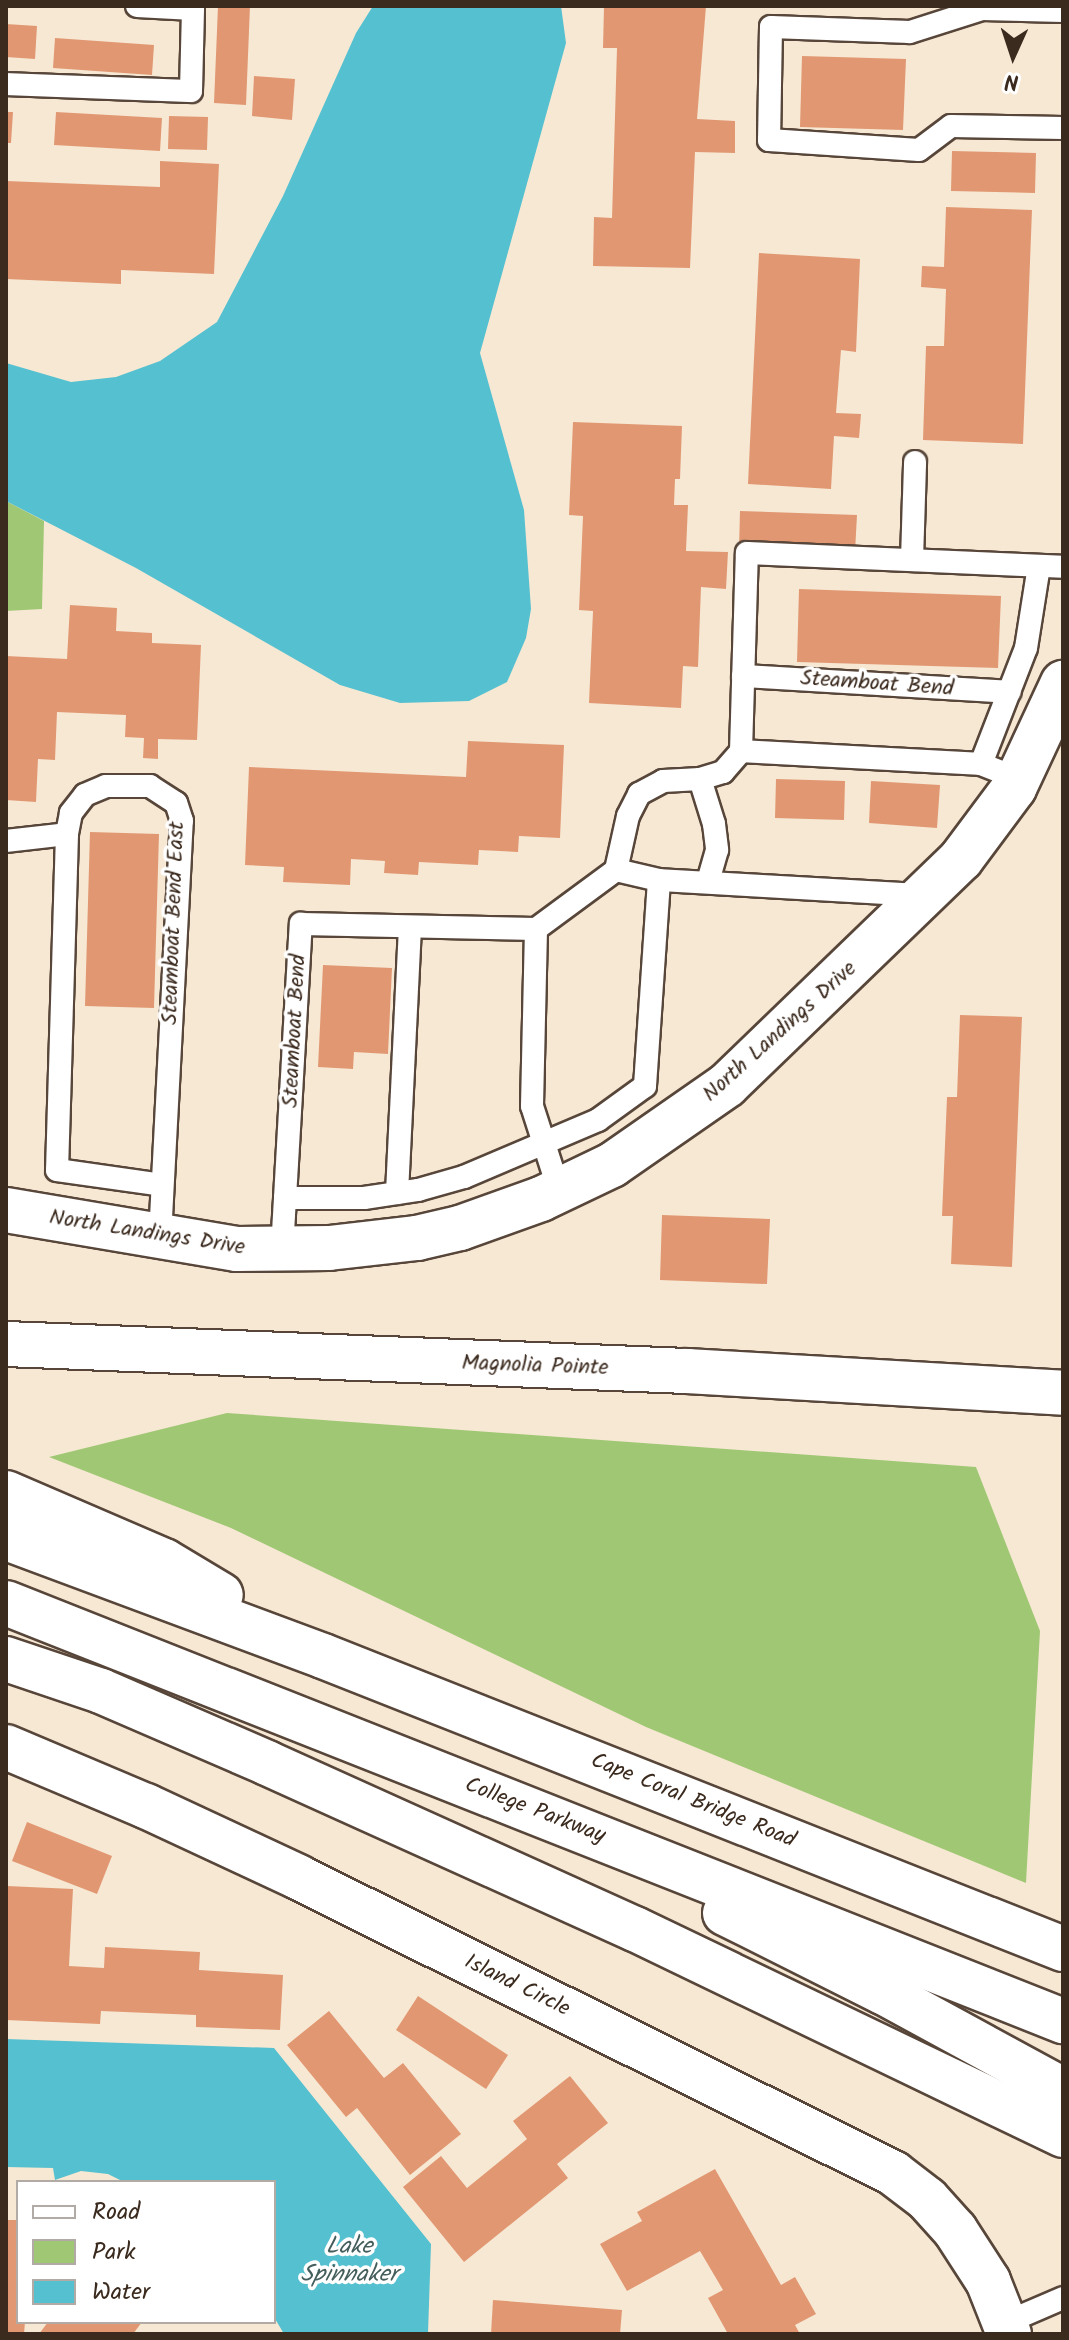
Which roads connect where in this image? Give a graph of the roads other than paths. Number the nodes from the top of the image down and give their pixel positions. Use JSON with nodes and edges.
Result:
{"nodes":[{"id":1,"x":137,"y":6,"type":"edge"},
{"id":2,"x":1063,"y":11,"type":"edge"},
{"id":3,"x":6,"y":84,"type":"edge"},
{"id":4,"x":1063,"y":128,"type":"edge"},
{"id":5,"x":915,"y":462,"type":"dead end"},
{"id":6,"x":912,"y":560,"type":"junction"},
{"id":7,"x":1039,"y":566,"type":"junction"},
{"id":8,"x":1063,"y":567,"type":"edge"},
{"id":9,"x":743,"y":676,"type":"junction"},
{"id":10,"x":1063,"y":683,"type":"edge"},
{"id":11,"x":1010,"y":692,"type":"junction"},
{"id":12,"x":741,"y":751,"type":"junction"},
{"id":13,"x":1000,"y":771,"type":"junction"},
{"id":14,"x":700,"y":779,"type":"junction"},
{"id":15,"x":67,"y":834,"type":"junction"},
{"id":16,"x":6,"y":841,"type":"edge"},
{"id":17,"x":616,"y":870,"type":"junction"},
{"id":18,"x":659,"y":880,"type":"junction"},
{"id":19,"x":708,"y":882,"type":"junction"},
{"id":20,"x":925,"y":895,"type":"junction"},
{"id":21,"x":410,"y":927,"type":"junction"},
{"id":22,"x":536,"y":929,"type":"junction"},
{"id":23,"x":542,"y":1145,"type":"junction"},
{"id":24,"x":162,"y":1185,"type":"junction"},
{"id":25,"x":559,"y":1190,"type":"junction"},
{"id":26,"x":397,"y":1193,"type":"junction"},
{"id":27,"x":285,"y":1198,"type":"junction"},
{"id":28,"x":6,"y":1210,"type":"edge"},
{"id":29,"x":160,"y":1237,"type":"junction"},
{"id":30,"x":282,"y":1250,"type":"junction"},
{"id":31,"x":6,"y":1344,"type":"edge"},
{"id":32,"x":1063,"y":1393,"type":"edge"},
{"id":33,"x":6,"y":1493,"type":"edge"},
{"id":34,"x":6,"y":1538,"type":"edge"},
{"id":35,"x":6,"y":1603,"type":"edge"},
{"id":36,"x":323,"y":1656,"type":"junction"},
{"id":37,"x":6,"y":1659,"type":"edge"},
{"id":38,"x":367,"y":1746,"type":"junction"},
{"id":39,"x":6,"y":1747,"type":"edge"},
{"id":40,"x":1063,"y":1949,"type":"edge"},
{"id":41,"x":1063,"y":2021,"type":"edge"},
{"id":42,"x":1063,"y":2090,"type":"edge"},
{"id":43,"x":1063,"y":2135,"type":"edge"},
{"id":44,"x":1063,"y":2298,"type":"edge"},
{"id":45,"x":1007,"y":2328,"type":"edge"}],
"edges":[{"from":1,"to":3,"type":"lane"},
{"from":2,"to":4,"type":"lane"},
{"from":5,"to":6,"type":"lane"},
{"from":6,"to":7,"type":"lane"},
{"from":6,"to":9,"type":"lane"},
{"from":7,"to":8,"type":"lane"},
{"from":7,"to":11,"type":"lane"},
{"from":9,"to":11,"type":"lane","name":"Steamboat Bend"},
{"from":9,"to":12,"type":"lane"},
{"from":10,"to":13,"type":"main road","name":"North Landings Drive"},
{"from":11,"to":13,"type":"lane"},
{"from":12,"to":13,"type":"lane"},
{"from":12,"to":14,"type":"lane"},
{"from":13,"to":20,"type":"main road","name":"North Landings Drive"},
{"from":14,"to":17,"type":"lane"},
{"from":14,"to":19,"type":"lane"},
{"from":15,"to":16,"type":"lane"},
{"from":15,"to":24,"type":"lane","name":"Steamboat Bend East"},
{"from":15,"to":24,"type":"lane","name":"Steamboat Bend East"},
{"from":17,"to":18,"type":"lane"},
{"from":17,"to":22,"type":"lane"},
{"from":18,"to":19,"type":"lane"},
{"from":18,"to":23,"type":"lane"},
{"from":19,"to":20,"type":"lane"},
{"from":20,"to":25,"type":"main road","name":"North Landings Drive"},
{"from":21,"to":22,"type":"lane","name":"Steamboat Bend"},
{"from":21,"to":26,"type":"lane"},
{"from":21,"to":27,"type":"lane","name":"Steamboat Bend"},
{"from":22,"to":23,"type":"lane"},
{"from":23,"to":25,"type":"lane"},
{"from":23,"to":26,"type":"lane"},
{"from":24,"to":29,"type":"lane","name":"Steamboat Bend East"},
{"from":25,"to":30,"type":"main road","name":"North Landings Drive"},
{"from":26,"to":27,"type":"lane"},
{"from":27,"to":30,"type":"lane","name":"Steamboat Bend"},
{"from":28,"to":29,"type":"main road","name":"North Landings Drive"},
{"from":29,"to":30,"type":"main road","name":"North Landings Drive"},
{"from":31,"to":32,"type":"main road","name":"Magnolia Pointe"},
{"from":33,"to":36,"type":"main road"},
{"from":34,"to":36,"type":"main road"},
{"from":35,"to":38,"type":"main road","name":"College Parkway"},
{"from":36,"to":40,"type":"main road","name":"Cape Coral Bridge Road"},
{"from":37,"to":43,"type":"main road"},
{"from":38,"to":41,"type":"main road","name":"College Parkway"},
{"from":38,"to":42,"type":"main road"},
{"from":39,"to":45,"type":"main road","name":"Island Circle"},
{"from":44,"to":45,"type":"lane"}]}
